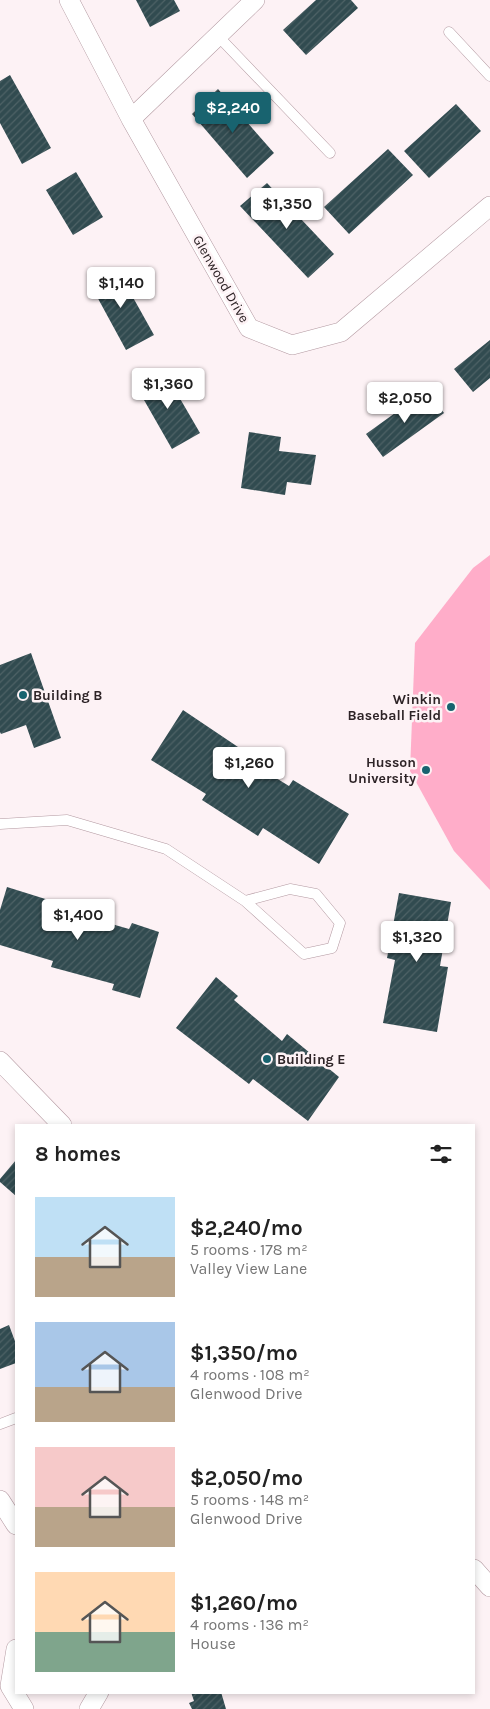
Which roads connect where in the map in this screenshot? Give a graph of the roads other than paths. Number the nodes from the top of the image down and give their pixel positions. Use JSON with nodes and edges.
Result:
{"nodes":[{"id":1,"x":69,"y":0,"type":"edge"},
{"id":2,"x":255,"y":0,"type":"edge"},
{"id":3,"x":449,"y":32,"type":"dead end"},
{"id":4,"x":218,"y":36,"type":"junction"},
{"id":5,"x":490,"y":76,"type":"edge"},
{"id":6,"x":131,"y":119,"type":"junction"},
{"id":7,"x":330,"y":153,"type":"dead end"},
{"id":8,"x":490,"y":206,"type":"edge"},
{"id":9,"x":0,"y":824,"type":"edge"},
{"id":10,"x":245,"y":901,"type":"junction"},
{"id":11,"x":3,"y":1069,"type":"edge"},
{"id":12,"x":61,"y":1124,"type":"edge"},
{"id":13,"x":15,"y":1418,"type":"edge"},
{"id":14,"x":0,"y":1424,"type":"edge"},
{"id":15,"x":0,"y":1500,"type":"edge"},
{"id":16,"x":9,"y":1520,"type":"edge"},
{"id":17,"x":475,"y":1570,"type":"edge"},
{"id":18,"x":490,"y":1586,"type":"edge"},
{"id":19,"x":15,"y":1655,"type":"edge"},
{"id":20,"x":98,"y":1694,"type":"edge"},
{"id":21,"x":24,"y":1709,"type":"edge"},
{"id":22,"x":89,"y":1709,"type":"edge"}],
"edges":[{"from":1,"to":6,"type":"street","name":"Glenwood Drive"},
{"from":2,"to":4,"type":"street"},
{"from":3,"to":5,"type":"lane"},
{"from":4,"to":6,"type":"street"},
{"from":4,"to":7,"type":"lane"},
{"from":6,"to":8,"type":"street","name":"Glenwood Drive"},
{"from":9,"to":10,"type":"lane"},
{"from":10,"to":10,"type":"lane"},
{"from":11,"to":12,"type":"street"},
{"from":13,"to":14,"type":"lane"},
{"from":15,"to":16,"type":"street"},
{"from":17,"to":18,"type":"street"},
{"from":19,"to":21,"type":"street"},
{"from":20,"to":22,"type":"street"}]}
